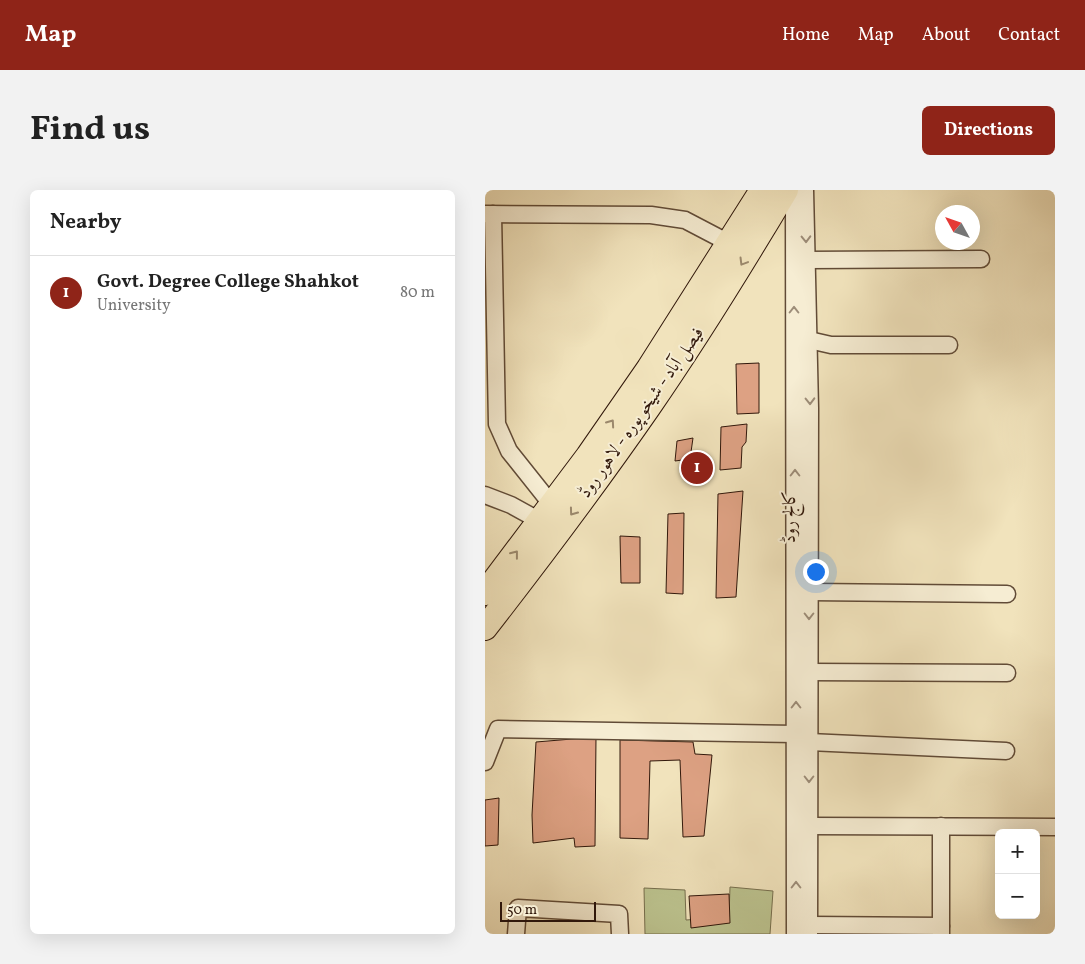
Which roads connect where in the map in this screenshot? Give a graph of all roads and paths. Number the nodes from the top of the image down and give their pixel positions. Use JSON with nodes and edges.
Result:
{"nodes":[{"id":1,"x":762,"y":190,"type":"edge"},
{"id":2,"x":786,"y":190,"type":"edge"},
{"id":3,"x":794,"y":190,"type":"edge"},
{"id":4,"x":805,"y":190,"type":"edge"},
{"id":5,"x":489,"y":214,"type":"edge"},
{"id":6,"x":729,"y":242,"type":"junction"},
{"id":7,"x":981,"y":259,"type":"dead end"},
{"id":8,"x":807,"y":260,"type":"junction"},
{"id":9,"x":809,"y":340,"type":"junction"},
{"id":10,"x":949,"y":345,"type":"dead end"},
{"id":11,"x":491,"y":424,"type":"edge"},
{"id":12,"x":485,"y":495,"type":"edge"},
{"id":13,"x":546,"y":513,"type":"junction"},
{"id":14,"x":485,"y":592,"type":"edge"},
{"id":15,"x":809,"y":592,"type":"junction"},
{"id":16,"x":1007,"y":594,"type":"dead end"},
{"id":17,"x":485,"y":628,"type":"edge"},
{"id":18,"x":809,"y":672,"type":"junction"},
{"id":19,"x":1007,"y":673,"type":"dead end"},
{"id":20,"x":803,"y":738,"type":"junction"},
{"id":21,"x":1005,"y":751,"type":"dead end"},
{"id":22,"x":485,"y":762,"type":"edge"},
{"id":23,"x":809,"y":826,"type":"junction"},
{"id":24,"x":941,"y":826,"type":"junction"},
{"id":25,"x":1055,"y":827,"type":"edge"},
{"id":26,"x":941,"y":930,"type":"edge"},
{"id":27,"x":804,"y":931,"type":"edge"},
{"id":28,"x":516,"y":934,"type":"edge"},
{"id":29,"x":620,"y":934,"type":"edge"}],
"edges":[{"from":1,"to":6,"type":"highway","name":"فیصل آباد - شیخو پورہ - لاہور روڈ"},
{"from":2,"to":17,"type":"highway","name":"فیصل آباد - شیخو پورہ - لاہور روڈ","one_way":true},
{"from":20,"to":3,"type":"street","name":"کالج روڈ","one_way":true},
{"from":4,"to":8,"type":"street","name":"کالج روڈ","one_way":true},
{"from":5,"to":6,"type":"street"},
{"from":5,"to":11,"type":"street"},
{"from":13,"to":6,"type":"highway","name":"فیصل آباد - شیخو پورہ - لاہور روڈ","one_way":true},
{"from":7,"to":8,"type":"street"},
{"from":8,"to":9,"type":"street","name":"کالج روڈ"},
{"from":9,"to":10,"type":"street"},
{"from":9,"to":15,"type":"street","name":"کالج روڈ","one_way":true},
{"from":11,"to":13,"type":"street"},
{"from":12,"to":13,"type":"street"},
{"from":14,"to":13,"type":"highway","name":"فیصل آباد - شیخو پورہ - لاہور روڈ","one_way":true},
{"from":15,"to":16,"type":"street"},
{"from":15,"to":18,"type":"street","name":"کالج روڈ","one_way":true},
{"from":18,"to":19,"type":"street"},
{"from":18,"to":20,"type":"street","name":"کالج روڈ"},
{"from":20,"to":21,"type":"street"},
{"from":20,"to":22,"type":"street"},
{"from":20,"to":23,"type":"street","name":"کالج روڈ","one_way":true},
{"from":27,"to":20,"type":"street","name":"کالج روڈ","one_way":true},
{"from":23,"to":24,"type":"street"},
{"from":23,"to":27,"type":"street","name":"کالج روڈ"},
{"from":24,"to":25,"type":"street"},
{"from":24,"to":26,"type":"street"},
{"from":26,"to":27,"type":"street"},
{"from":28,"to":29,"type":"street"}]}
